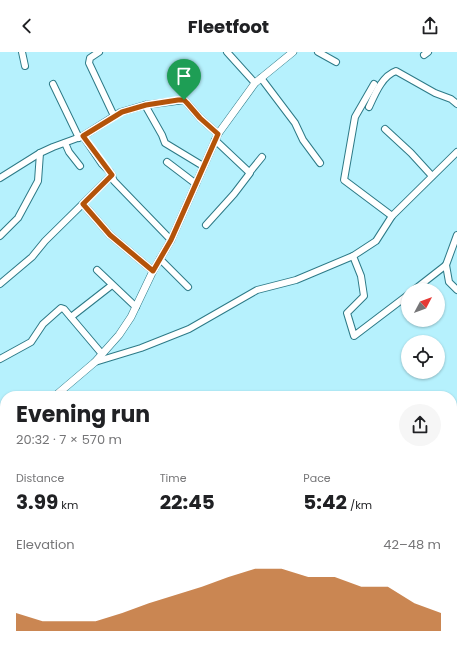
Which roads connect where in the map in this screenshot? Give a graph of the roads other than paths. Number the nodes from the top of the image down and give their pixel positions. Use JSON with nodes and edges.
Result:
{"nodes":[{"id":1,"x":22,"y":52,"type":"edge"},
{"id":2,"x":99,"y":52,"type":"edge"},
{"id":3,"x":227,"y":52,"type":"edge"},
{"id":4,"x":293,"y":52,"type":"edge"},
{"id":5,"x":318,"y":52,"type":"edge"},
{"id":6,"x":336,"y":62,"type":"dead end"},
{"id":7,"x":25,"y":66,"type":"dead end"},
{"id":8,"x":258,"y":81,"type":"junction"},
{"id":9,"x":53,"y":84,"type":"dead end"},
{"id":10,"x":374,"y":84,"type":"dead end"},
{"id":11,"x":457,"y":104,"type":"edge"},
{"id":12,"x":146,"y":105,"type":"junction"},
{"id":13,"x":369,"y":107,"type":"dead end"},
{"id":14,"x":114,"y":116,"type":"junction"},
{"id":15,"x":385,"y":129,"type":"dead end"},
{"id":16,"x":81,"y":137,"type":"junction"},
{"id":17,"x":216,"y":137,"type":"junction"},
{"id":18,"x":65,"y":143,"type":"junction"},
{"id":19,"x":457,"y":152,"type":"edge"},
{"id":20,"x":40,"y":153,"type":"junction"},
{"id":21,"x":262,"y":157,"type":"dead end"},
{"id":22,"x":167,"y":162,"type":"dead end"},
{"id":23,"x":320,"y":162,"type":"dead end"},
{"id":24,"x":80,"y":166,"type":"dead end"},
{"id":25,"x":203,"y":166,"type":"junction"},
{"id":26,"x":249,"y":173,"type":"junction"},
{"id":27,"x":112,"y":175,"type":"junction"},
{"id":28,"x":432,"y":176,"type":"junction"},
{"id":29,"x":0,"y":178,"type":"edge"},
{"id":30,"x":196,"y":184,"type":"junction"},
{"id":31,"x":83,"y":204,"type":"junction"},
{"id":32,"x":392,"y":216,"type":"junction"},
{"id":33,"x":206,"y":225,"type":"dead end"},
{"id":34,"x":457,"y":235,"type":"edge"},
{"id":35,"x":0,"y":236,"type":"edge"},
{"id":36,"x":171,"y":240,"type":"junction"},
{"id":37,"x":353,"y":256,"type":"junction"},
{"id":38,"x":160,"y":259,"type":"junction"},
{"id":39,"x":446,"y":265,"type":"junction"},
{"id":40,"x":97,"y":270,"type":"dead end"},
{"id":41,"x":153,"y":271,"type":"junction"},
{"id":42,"x":423,"y":283,"type":"edge"},
{"id":43,"x":0,"y":284,"type":"edge"},
{"id":44,"x":112,"y":285,"type":"junction"},
{"id":45,"x":188,"y":287,"type":"dead end"},
{"id":46,"x":457,"y":290,"type":"edge"},
{"id":47,"x":401,"y":300,"type":"edge"},
{"id":48,"x":136,"y":307,"type":"junction"},
{"id":49,"x":71,"y":317,"type":"junction"},
{"id":50,"x":102,"y":354,"type":"junction"},
{"id":51,"x":0,"y":360,"type":"edge"},
{"id":52,"x":95,"y":362,"type":"junction"},
{"id":53,"x":61,"y":391,"type":"edge"}],
"edges":[{"from":1,"to":7,"type":"street"},
{"from":2,"to":14,"type":"street"},
{"from":3,"to":8,"type":"street"},
{"from":4,"to":8,"type":"main road"},
{"from":5,"to":6,"type":"street"},
{"from":8,"to":17,"type":"main road"},
{"from":8,"to":23,"type":"street"},
{"from":9,"to":16,"type":"street"},
{"from":10,"to":32,"type":"street"},
{"from":11,"to":13,"type":"street"},
{"from":12,"to":14,"type":"street"},
{"from":12,"to":17,"type":"street"},
{"from":12,"to":25,"type":"street"},
{"from":14,"to":16,"type":"street"},
{"from":15,"to":28,"type":"street"},
{"from":16,"to":18,"type":"street"},
{"from":16,"to":27,"type":"street"},
{"from":17,"to":25,"type":"main road"},
{"from":17,"to":26,"type":"street"},
{"from":18,"to":20,"type":"street"},
{"from":18,"to":24,"type":"street"},
{"from":19,"to":28,"type":"street"},
{"from":20,"to":29,"type":"street"},
{"from":20,"to":35,"type":"street"},
{"from":21,"to":26,"type":"street"},
{"from":22,"to":30,"type":"street"},
{"from":25,"to":30,"type":"main road"},
{"from":26,"to":33,"type":"street"},
{"from":27,"to":31,"type":"street"},
{"from":27,"to":36,"type":"street"},
{"from":28,"to":32,"type":"street"},
{"from":30,"to":36,"type":"main road"},
{"from":31,"to":41,"type":"street"},
{"from":31,"to":43,"type":"street"},
{"from":32,"to":37,"type":"street"},
{"from":34,"to":39,"type":"street"},
{"from":36,"to":38,"type":"main road"},
{"from":37,"to":47,"type":"street"},
{"from":37,"to":52,"type":"street"},
{"from":38,"to":41,"type":"main road"},
{"from":38,"to":45,"type":"street"},
{"from":39,"to":42,"type":"street"},
{"from":39,"to":46,"type":"street"},
{"from":40,"to":44,"type":"street"},
{"from":41,"to":48,"type":"main road"},
{"from":44,"to":48,"type":"street"},
{"from":44,"to":49,"type":"street"},
{"from":48,"to":50,"type":"main road"},
{"from":49,"to":50,"type":"street"},
{"from":49,"to":51,"type":"street"},
{"from":50,"to":52,"type":"main road"},
{"from":52,"to":53,"type":"main road"}]}
